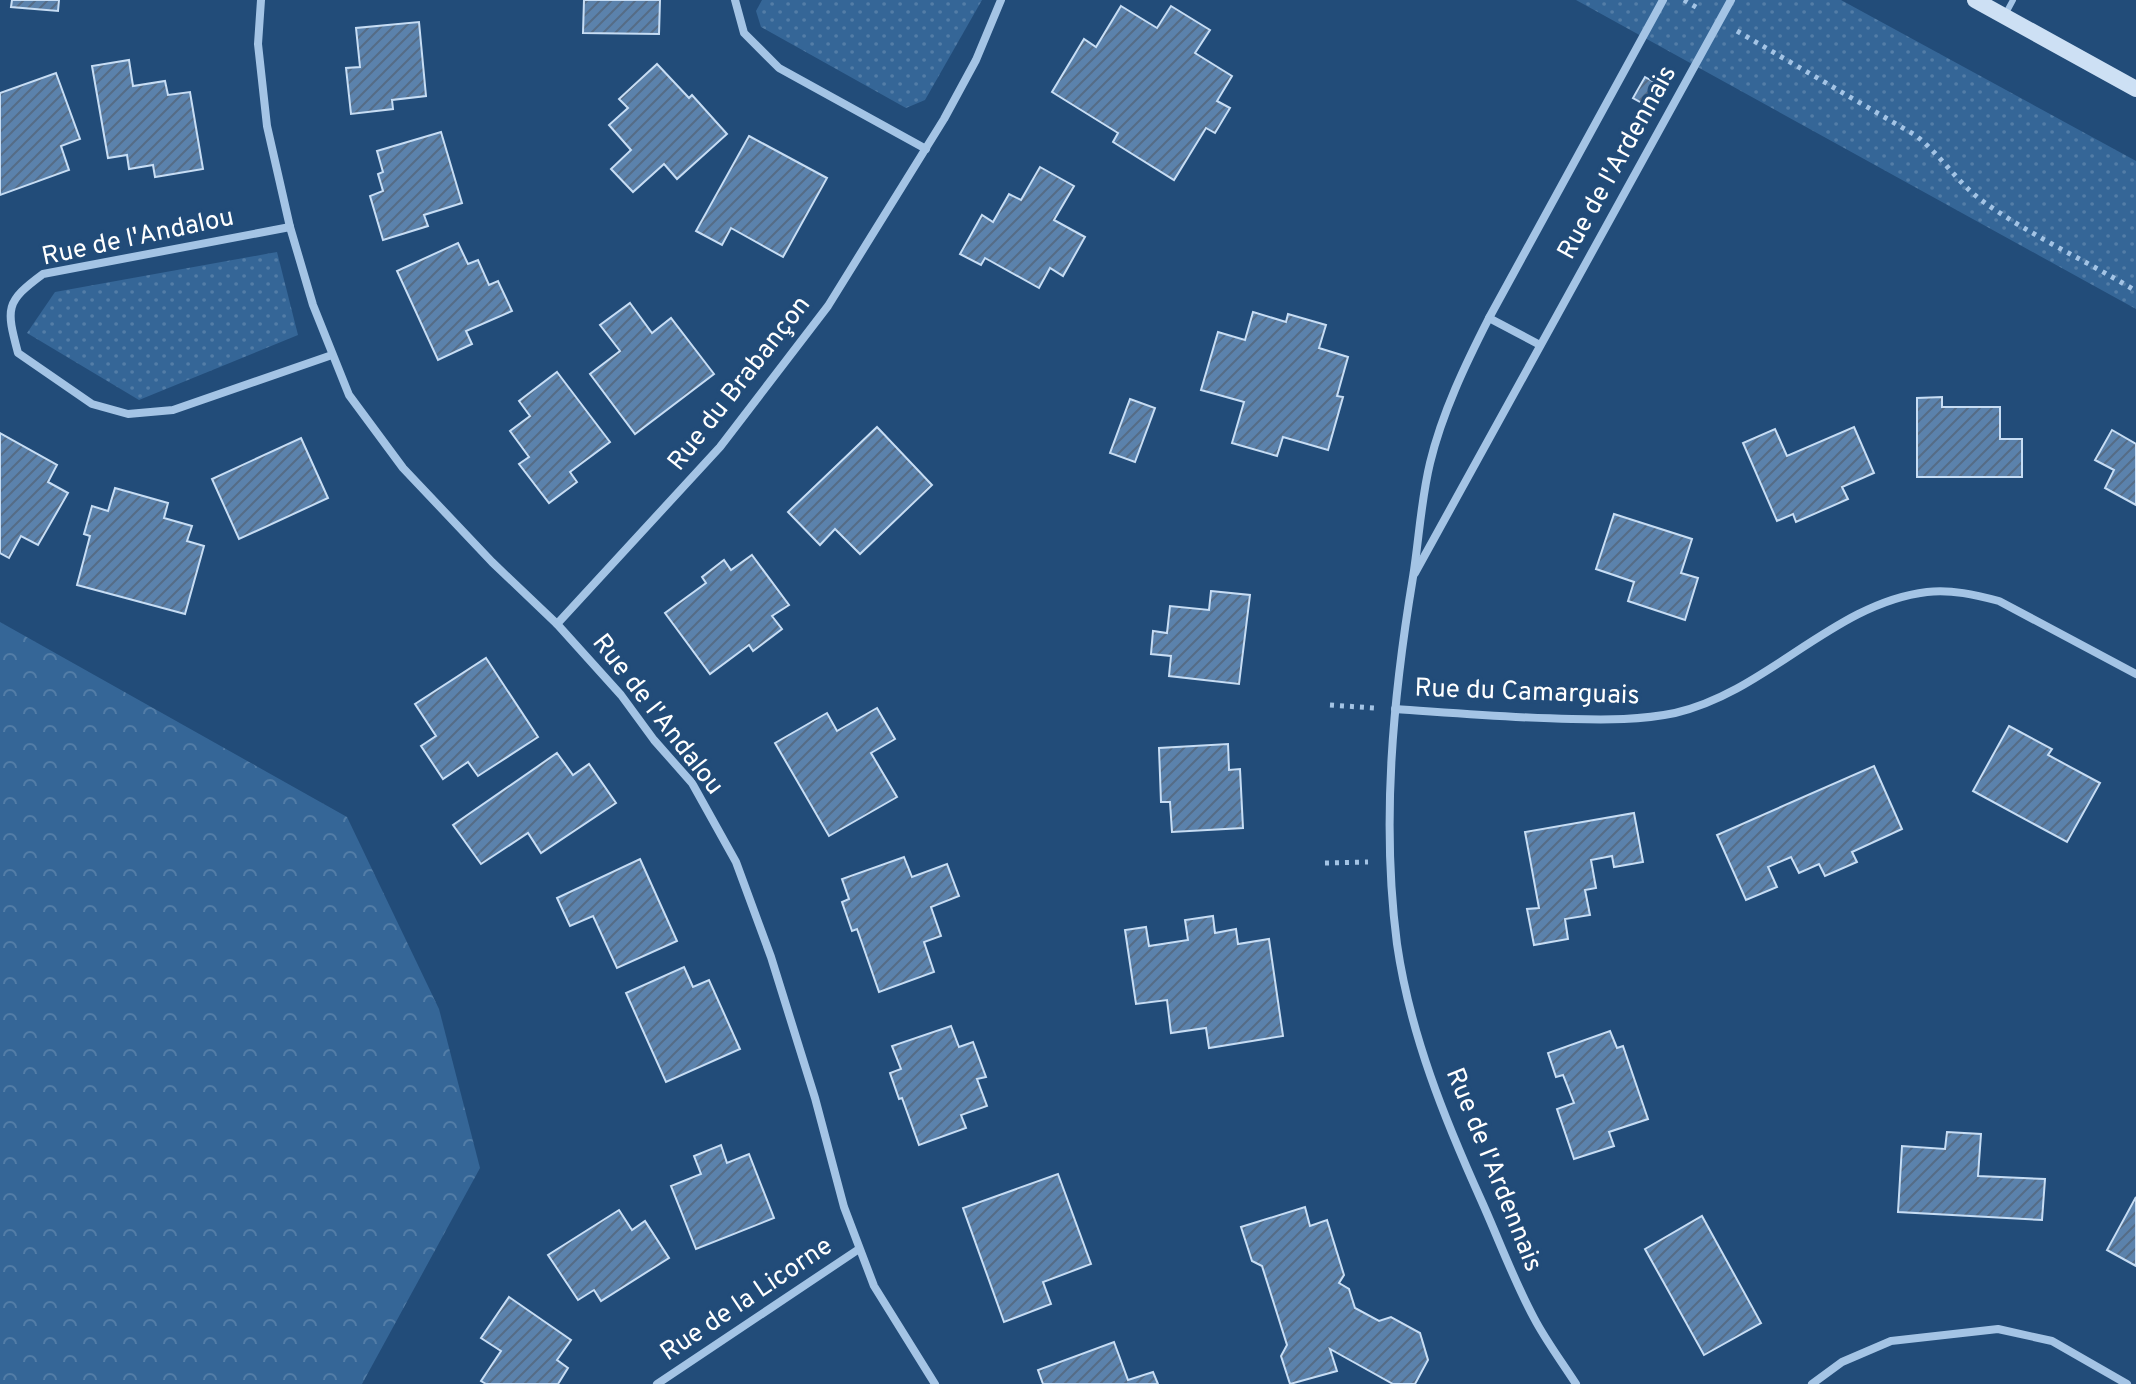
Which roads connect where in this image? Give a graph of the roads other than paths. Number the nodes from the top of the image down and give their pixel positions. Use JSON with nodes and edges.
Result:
{"nodes":[{"id":1,"x":261,"y":0,"type":"edge"},
{"id":2,"x":735,"y":0,"type":"edge"},
{"id":3,"x":1001,"y":0,"type":"edge"},
{"id":4,"x":1663,"y":0,"type":"edge"},
{"id":5,"x":1731,"y":0,"type":"edge"},
{"id":6,"x":1975,"y":0,"type":"edge"},
{"id":7,"x":2013,"y":0,"type":"edge"},
{"id":8,"x":2004,"y":16,"type":"junction"},
{"id":9,"x":2136,"y":89,"type":"edge"},
{"id":10,"x":926,"y":149,"type":"junction"},
{"id":11,"x":290,"y":227,"type":"junction"},
{"id":12,"x":1489,"y":318,"type":"junction"},
{"id":13,"x":1540,"y":345,"type":"junction"},
{"id":14,"x":332,"y":355,"type":"junction"},
{"id":15,"x":1413,"y":577,"type":"junction"},
{"id":16,"x":557,"y":624,"type":"junction"},
{"id":17,"x":2136,"y":674,"type":"edge"},
{"id":18,"x":1395,"y":709,"type":"junction"},
{"id":19,"x":859,"y":1249,"type":"junction"},
{"id":20,"x":657,"y":1384,"type":"edge"},
{"id":21,"x":935,"y":1384,"type":"edge"},
{"id":22,"x":1576,"y":1384,"type":"edge"},
{"id":23,"x":1812,"y":1384,"type":"edge"},
{"id":24,"x":2127,"y":1384,"type":"edge"}],
"edges":[{"from":1,"to":11,"type":"street","name":"Rue de l'Andalou"},
{"from":2,"to":10,"type":"street"},
{"from":3,"to":10,"type":"street","name":"Rue du Brabançon"},
{"from":4,"to":12,"type":"street","name":"Rue de l'Ardennais"},
{"from":5,"to":13,"type":"street","name":"Rue de l'Ardennais"},
{"from":6,"to":8,"type":"street"},
{"from":7,"to":8,"type":"lane"},
{"from":8,"to":9,"type":"street"},
{"from":10,"to":16,"type":"street","name":"Rue du Brabançon"},
{"from":11,"to":14,"type":"street","name":"Rue de l'Andalou"},
{"from":11,"to":14,"type":"street","name":"Rue de l'Andalou"},
{"from":12,"to":13,"type":"street"},
{"from":12,"to":15,"type":"street","name":"Rue de l'Ardennais"},
{"from":13,"to":15,"type":"street","name":"Rue de l'Ardennais"},
{"from":14,"to":16,"type":"street","name":"Rue de l'Andalou"},
{"from":15,"to":18,"type":"street","name":"Rue de l'Ardennais"},
{"from":16,"to":19,"type":"street","name":"Rue de l'Andalou"},
{"from":17,"to":18,"type":"street","name":"Rue du Camarguais"},
{"from":18,"to":22,"type":"street","name":"Rue de l'Ardennais"},
{"from":19,"to":20,"type":"street","name":"Rue de la Licorne"},
{"from":19,"to":21,"type":"street","name":"Rue de l'Andalou"},
{"from":23,"to":24,"type":"street"}]}
